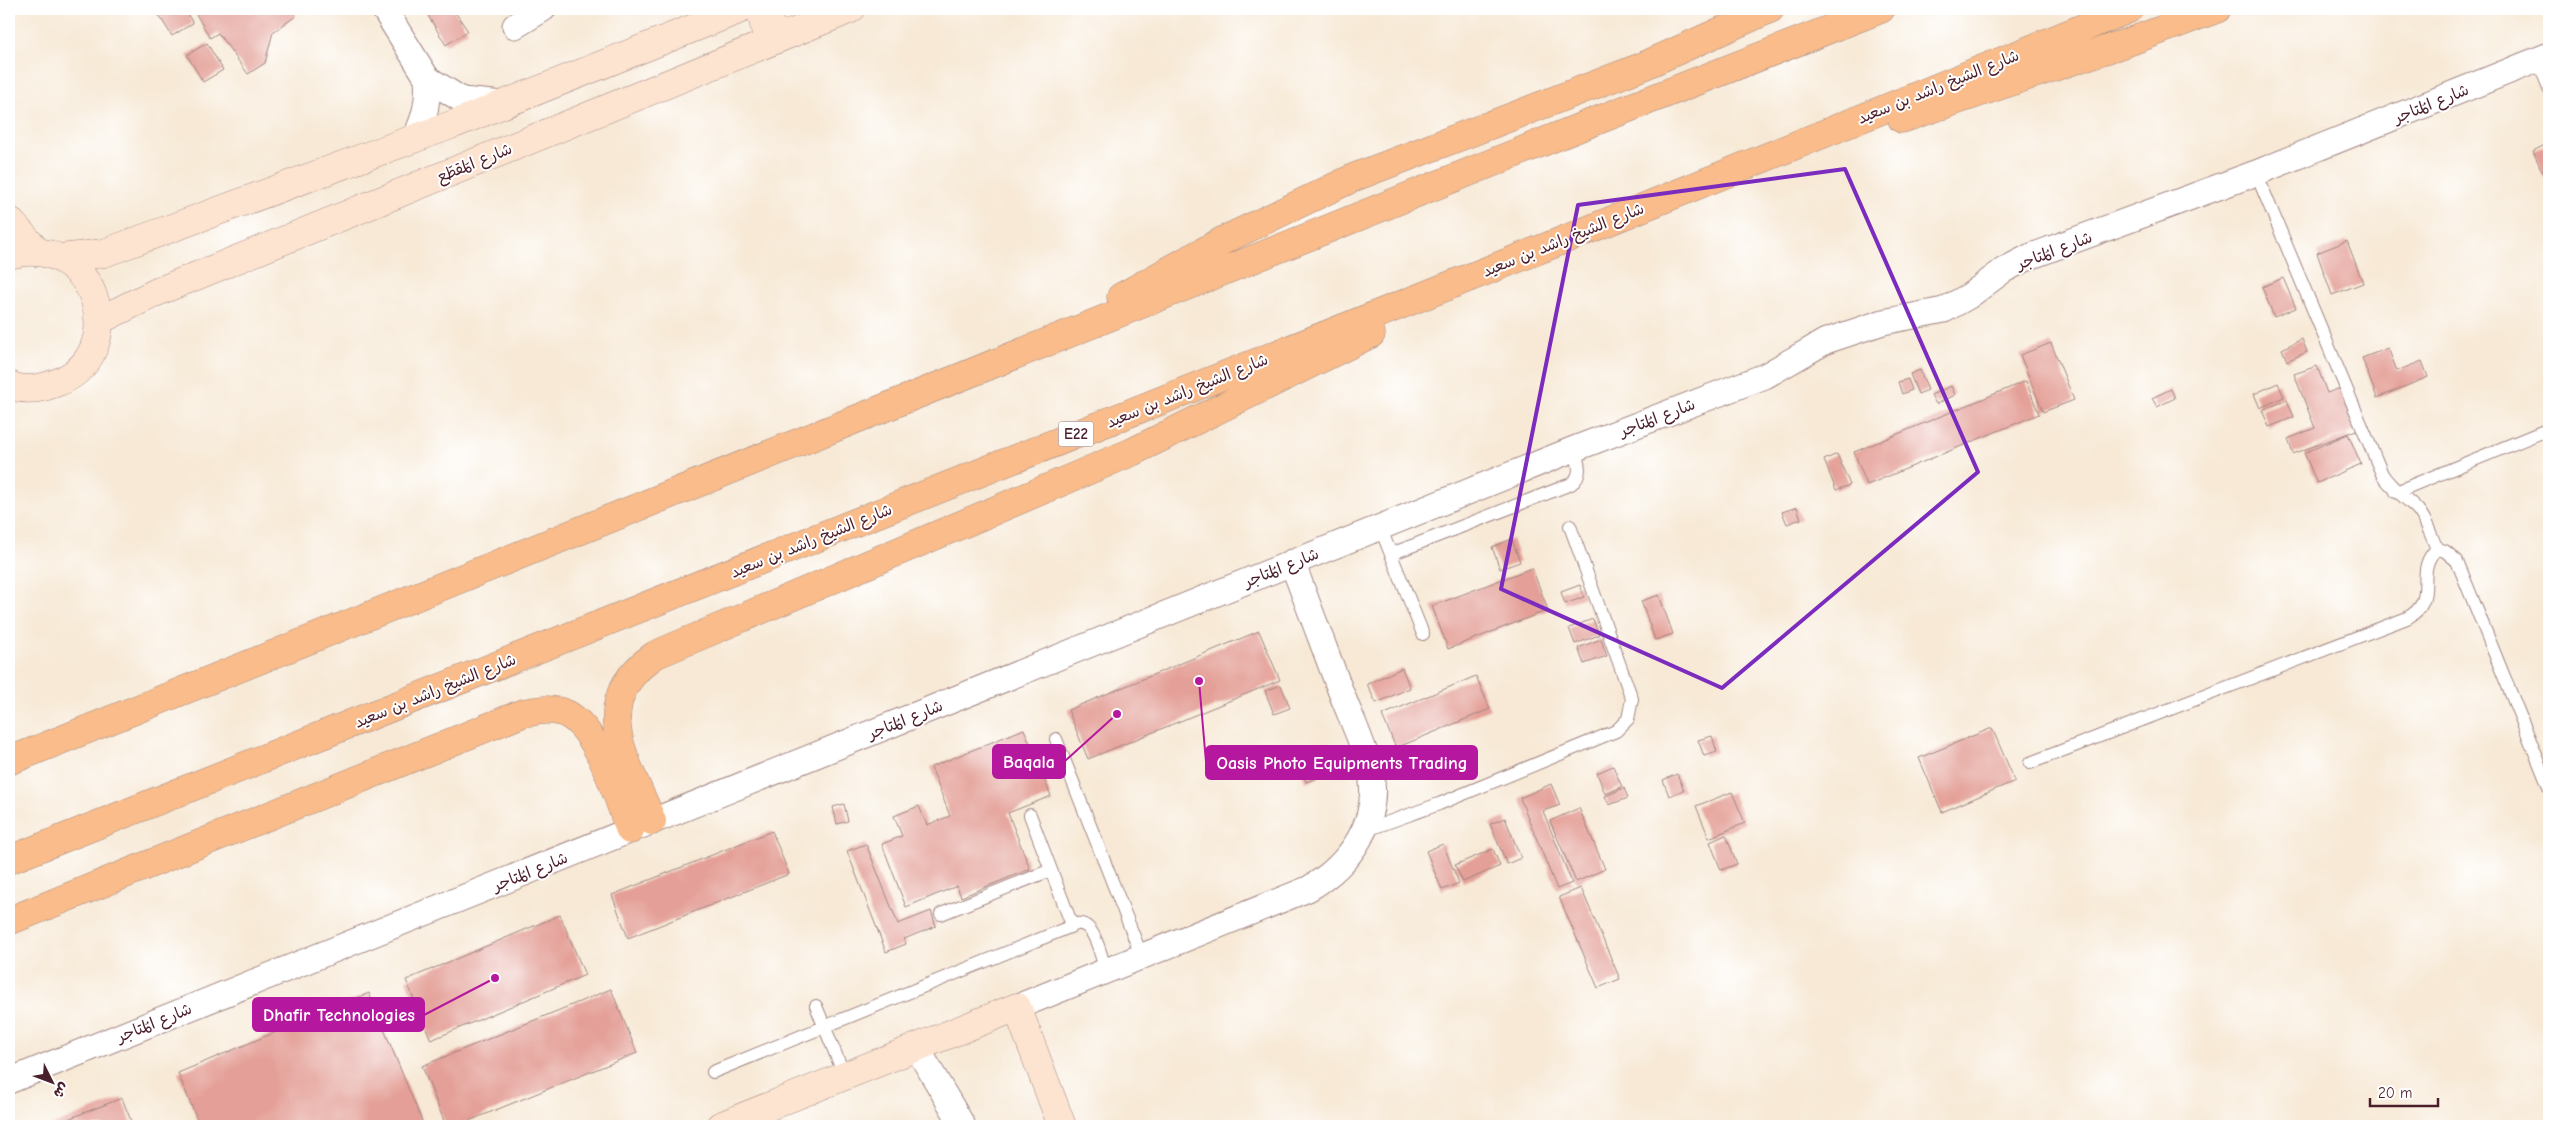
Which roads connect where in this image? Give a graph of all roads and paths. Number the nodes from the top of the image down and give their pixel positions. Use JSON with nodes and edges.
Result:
{"nodes":[{"id":1,"x":384,"y":9,"type":"edge"},
{"id":2,"x":543,"y":9,"type":"edge"},
{"id":3,"x":741,"y":9,"type":"edge"},
{"id":4,"x":772,"y":9,"type":"edge"},
{"id":5,"x":851,"y":9,"type":"edge"},
{"id":6,"x":1770,"y":9,"type":"edge"},
{"id":7,"x":1881,"y":9,"type":"edge"},
{"id":8,"x":2129,"y":9,"type":"edge"},
{"id":9,"x":2217,"y":9,"type":"edge"},
{"id":10,"x":515,"y":26,"type":"dead end"},
{"id":11,"x":787,"y":34,"type":"junction"},
{"id":12,"x":2544,"y":57,"type":"edge"},
{"id":13,"x":427,"y":78,"type":"junction"},
{"id":14,"x":2549,"y":88,"type":"edge"},
{"id":15,"x":503,"y":104,"type":"junction"},
{"id":16,"x":415,"y":138,"type":"junction"},
{"id":17,"x":2256,"y":173,"type":"junction"},
{"id":18,"x":1621,"y":215,"type":"junction"},
{"id":19,"x":9,"y":220,"type":"edge"},
{"id":20,"x":1556,"y":243,"type":"junction"},
{"id":21,"x":9,"y":255,"type":"edge"},
{"id":22,"x":50,"y":255,"type":"junction"},
{"id":23,"x":100,"y":320,"type":"junction"},
{"id":24,"x":1052,"y":341,"type":"junction"},
{"id":25,"x":9,"y":385,"type":"edge"},
{"id":26,"x":2549,"y":429,"type":"edge"},
{"id":27,"x":1574,"y":449,"type":"junction"},
{"id":28,"x":2396,"y":492,"type":"junction"},
{"id":29,"x":1570,"y":526,"type":"dead end"},
{"id":30,"x":1380,"y":527,"type":"junction"},
{"id":31,"x":2437,"y":549,"type":"junction"},
{"id":32,"x":1391,"y":554,"type":"junction"},
{"id":33,"x":1292,"y":562,"type":"junction"},
{"id":34,"x":1423,"y":634,"type":"dead end"},
{"id":35,"x":1056,"y":739,"type":"dead end"},
{"id":36,"x":9,"y":761,"type":"edge"},
{"id":37,"x":2030,"y":764,"type":"dead end"},
{"id":38,"x":2549,"y":787,"type":"edge"},
{"id":39,"x":1030,"y":815,"type":"dead end"},
{"id":40,"x":641,"y":826,"type":"junction"},
{"id":41,"x":1364,"y":831,"type":"junction"},
{"id":42,"x":13,"y":859,"type":"edge"},
{"id":43,"x":1051,"y":870,"type":"junction"},
{"id":44,"x":941,"y":914,"type":"dead end"},
{"id":45,"x":9,"y":921,"type":"edge"},
{"id":46,"x":1072,"y":925,"type":"junction"},
{"id":47,"x":1142,"y":957,"type":"junction"},
{"id":48,"x":1106,"y":971,"type":"junction"},
{"id":49,"x":816,"y":1006,"type":"dead end"},
{"id":50,"x":1017,"y":1007,"type":"junction"},
{"id":51,"x":824,"y":1026,"type":"junction"},
{"id":52,"x":917,"y":1048,"type":"junction"},
{"id":53,"x":713,"y":1072,"type":"dead end"},
{"id":54,"x":845,"y":1076,"type":"junction"},
{"id":55,"x":9,"y":1081,"type":"edge"},
{"id":56,"x":720,"y":1126,"type":"edge"},
{"id":57,"x":964,"y":1126,"type":"edge"},
{"id":58,"x":1062,"y":1126,"type":"edge"}],
"edges":[{"from":1,"to":13,"type":"street"},
{"from":2,"to":10,"type":"street"},
{"from":3,"to":15,"type":"street"},
{"from":4,"to":11,"type":"street"},
{"from":5,"to":11,"type":"street","name":"شارع المَقطَع"},
{"from":6,"to":24,"type":"highway"},
{"from":7,"to":24,"type":"highway"},
{"from":8,"to":18,"type":"highway","name":"شارع الشيخ راشد بن سعيد","number":"E22"},
{"from":9,"to":18,"type":"highway"},
{"from":11,"to":23,"type":"street","name":"شارع المَقطَع"},
{"from":12,"to":14,"type":"lane"},
{"from":12,"to":17,"type":"street","name":"شارع المُتاجر"},
{"from":13,"to":15,"type":"street"},
{"from":13,"to":16,"type":"street"},
{"from":15,"to":16,"type":"street"},
{"from":16,"to":22,"type":"street"},
{"from":17,"to":27,"type":"street","name":"شارع المُتاجر"},
{"from":17,"to":28,"type":"lane"},
{"from":18,"to":20,"type":"highway","name":"شارع الشيخ راشد بن سعيد","number":"E22"},
{"from":19,"to":22,"type":"street"},
{"from":20,"to":40,"type":"highway"},
{"from":20,"to":42,"type":"highway","name":"شارع الشيخ راشد بن سعيد","number":"E22"},
{"from":21,"to":22,"type":"street"},
{"from":22,"to":23,"type":"street"},
{"from":23,"to":25,"type":"street"},
{"from":24,"to":36,"type":"highway"},
{"from":26,"to":28,"type":"lane"},
{"from":27,"to":30,"type":"street","name":"شارع المُتاجر"},
{"from":27,"to":32,"type":"lane"},
{"from":28,"to":31,"type":"lane"},
{"from":29,"to":41,"type":"lane"},
{"from":30,"to":32,"type":"lane"},
{"from":30,"to":33,"type":"street","name":"شارع المُتاجر"},
{"from":31,"to":37,"type":"lane"},
{"from":31,"to":38,"type":"lane"},
{"from":32,"to":34,"type":"lane"},
{"from":33,"to":40,"type":"street","name":"شارع المُتاجر"},
{"from":33,"to":41,"type":"street"},
{"from":35,"to":47,"type":"lane"},
{"from":39,"to":43,"type":"lane"},
{"from":40,"to":45,"type":"highway"},
{"from":40,"to":55,"type":"street","name":"شارع المُتاجر"},
{"from":41,"to":47,"type":"street"},
{"from":43,"to":44,"type":"lane"},
{"from":43,"to":46,"type":"lane"},
{"from":46,"to":48,"type":"lane"},
{"from":46,"to":51,"type":"lane"},
{"from":47,"to":48,"type":"street"},
{"from":48,"to":50,"type":"street"},
{"from":49,"to":51,"type":"lane"},
{"from":50,"to":52,"type":"street"},
{"from":50,"to":58,"type":"street"},
{"from":51,"to":53,"type":"lane"},
{"from":51,"to":54,"type":"lane"},
{"from":52,"to":54,"type":"street"},
{"from":52,"to":57,"type":"street"},
{"from":54,"to":56,"type":"street"}]}
